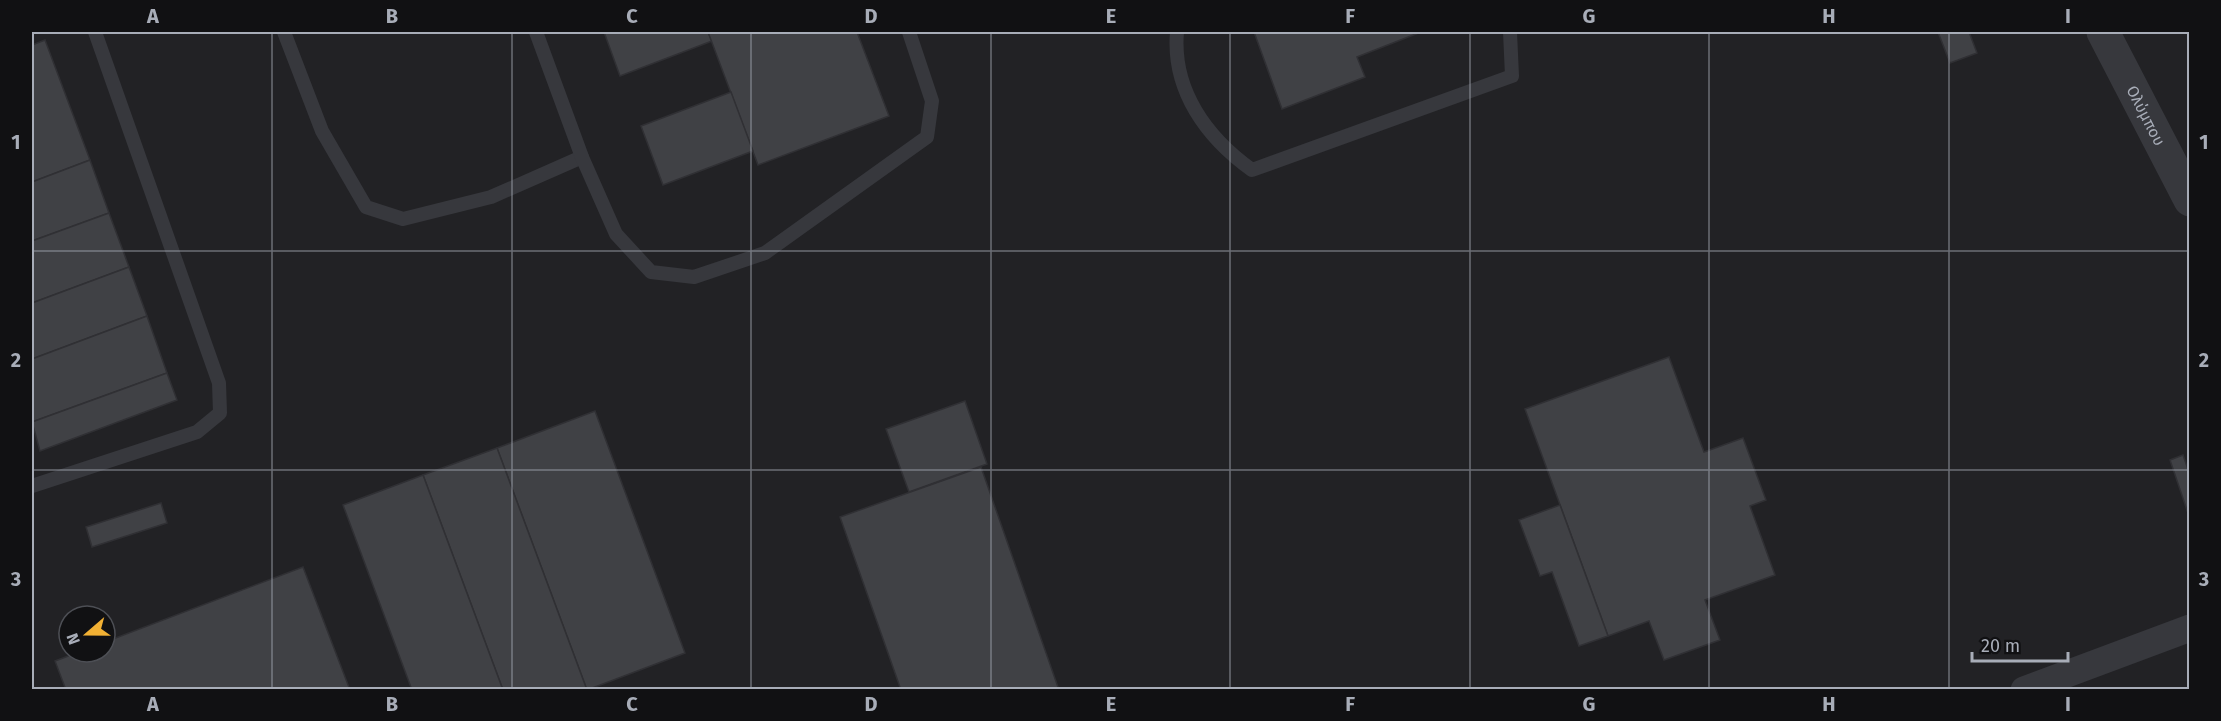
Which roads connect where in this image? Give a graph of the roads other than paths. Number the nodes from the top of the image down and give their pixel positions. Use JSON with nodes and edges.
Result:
{"nodes":[{"id":1,"x":95,"y":32,"type":"edge"},
{"id":2,"x":284,"y":32,"type":"edge"},
{"id":3,"x":536,"y":32,"type":"edge"},
{"id":4,"x":909,"y":32,"type":"edge"},
{"id":5,"x":1177,"y":32,"type":"edge"},
{"id":6,"x":1510,"y":32,"type":"edge"},
{"id":7,"x":2103,"y":32,"type":"edge"},
{"id":8,"x":582,"y":157,"type":"junction"},
{"id":9,"x":2190,"y":200,"type":"edge"},
{"id":10,"x":32,"y":486,"type":"edge"},
{"id":11,"x":2190,"y":628,"type":"edge"},
{"id":12,"x":2024,"y":690,"type":"edge"}],
"edges":[{"from":1,"to":10,"type":"lane"},
{"from":2,"to":8,"type":"lane"},
{"from":3,"to":8,"type":"lane"},
{"from":4,"to":8,"type":"lane"},
{"from":5,"to":6,"type":"lane"},
{"from":7,"to":9,"type":"street","name":"Ολύμπου"},
{"from":11,"to":12,"type":"street"}]}
